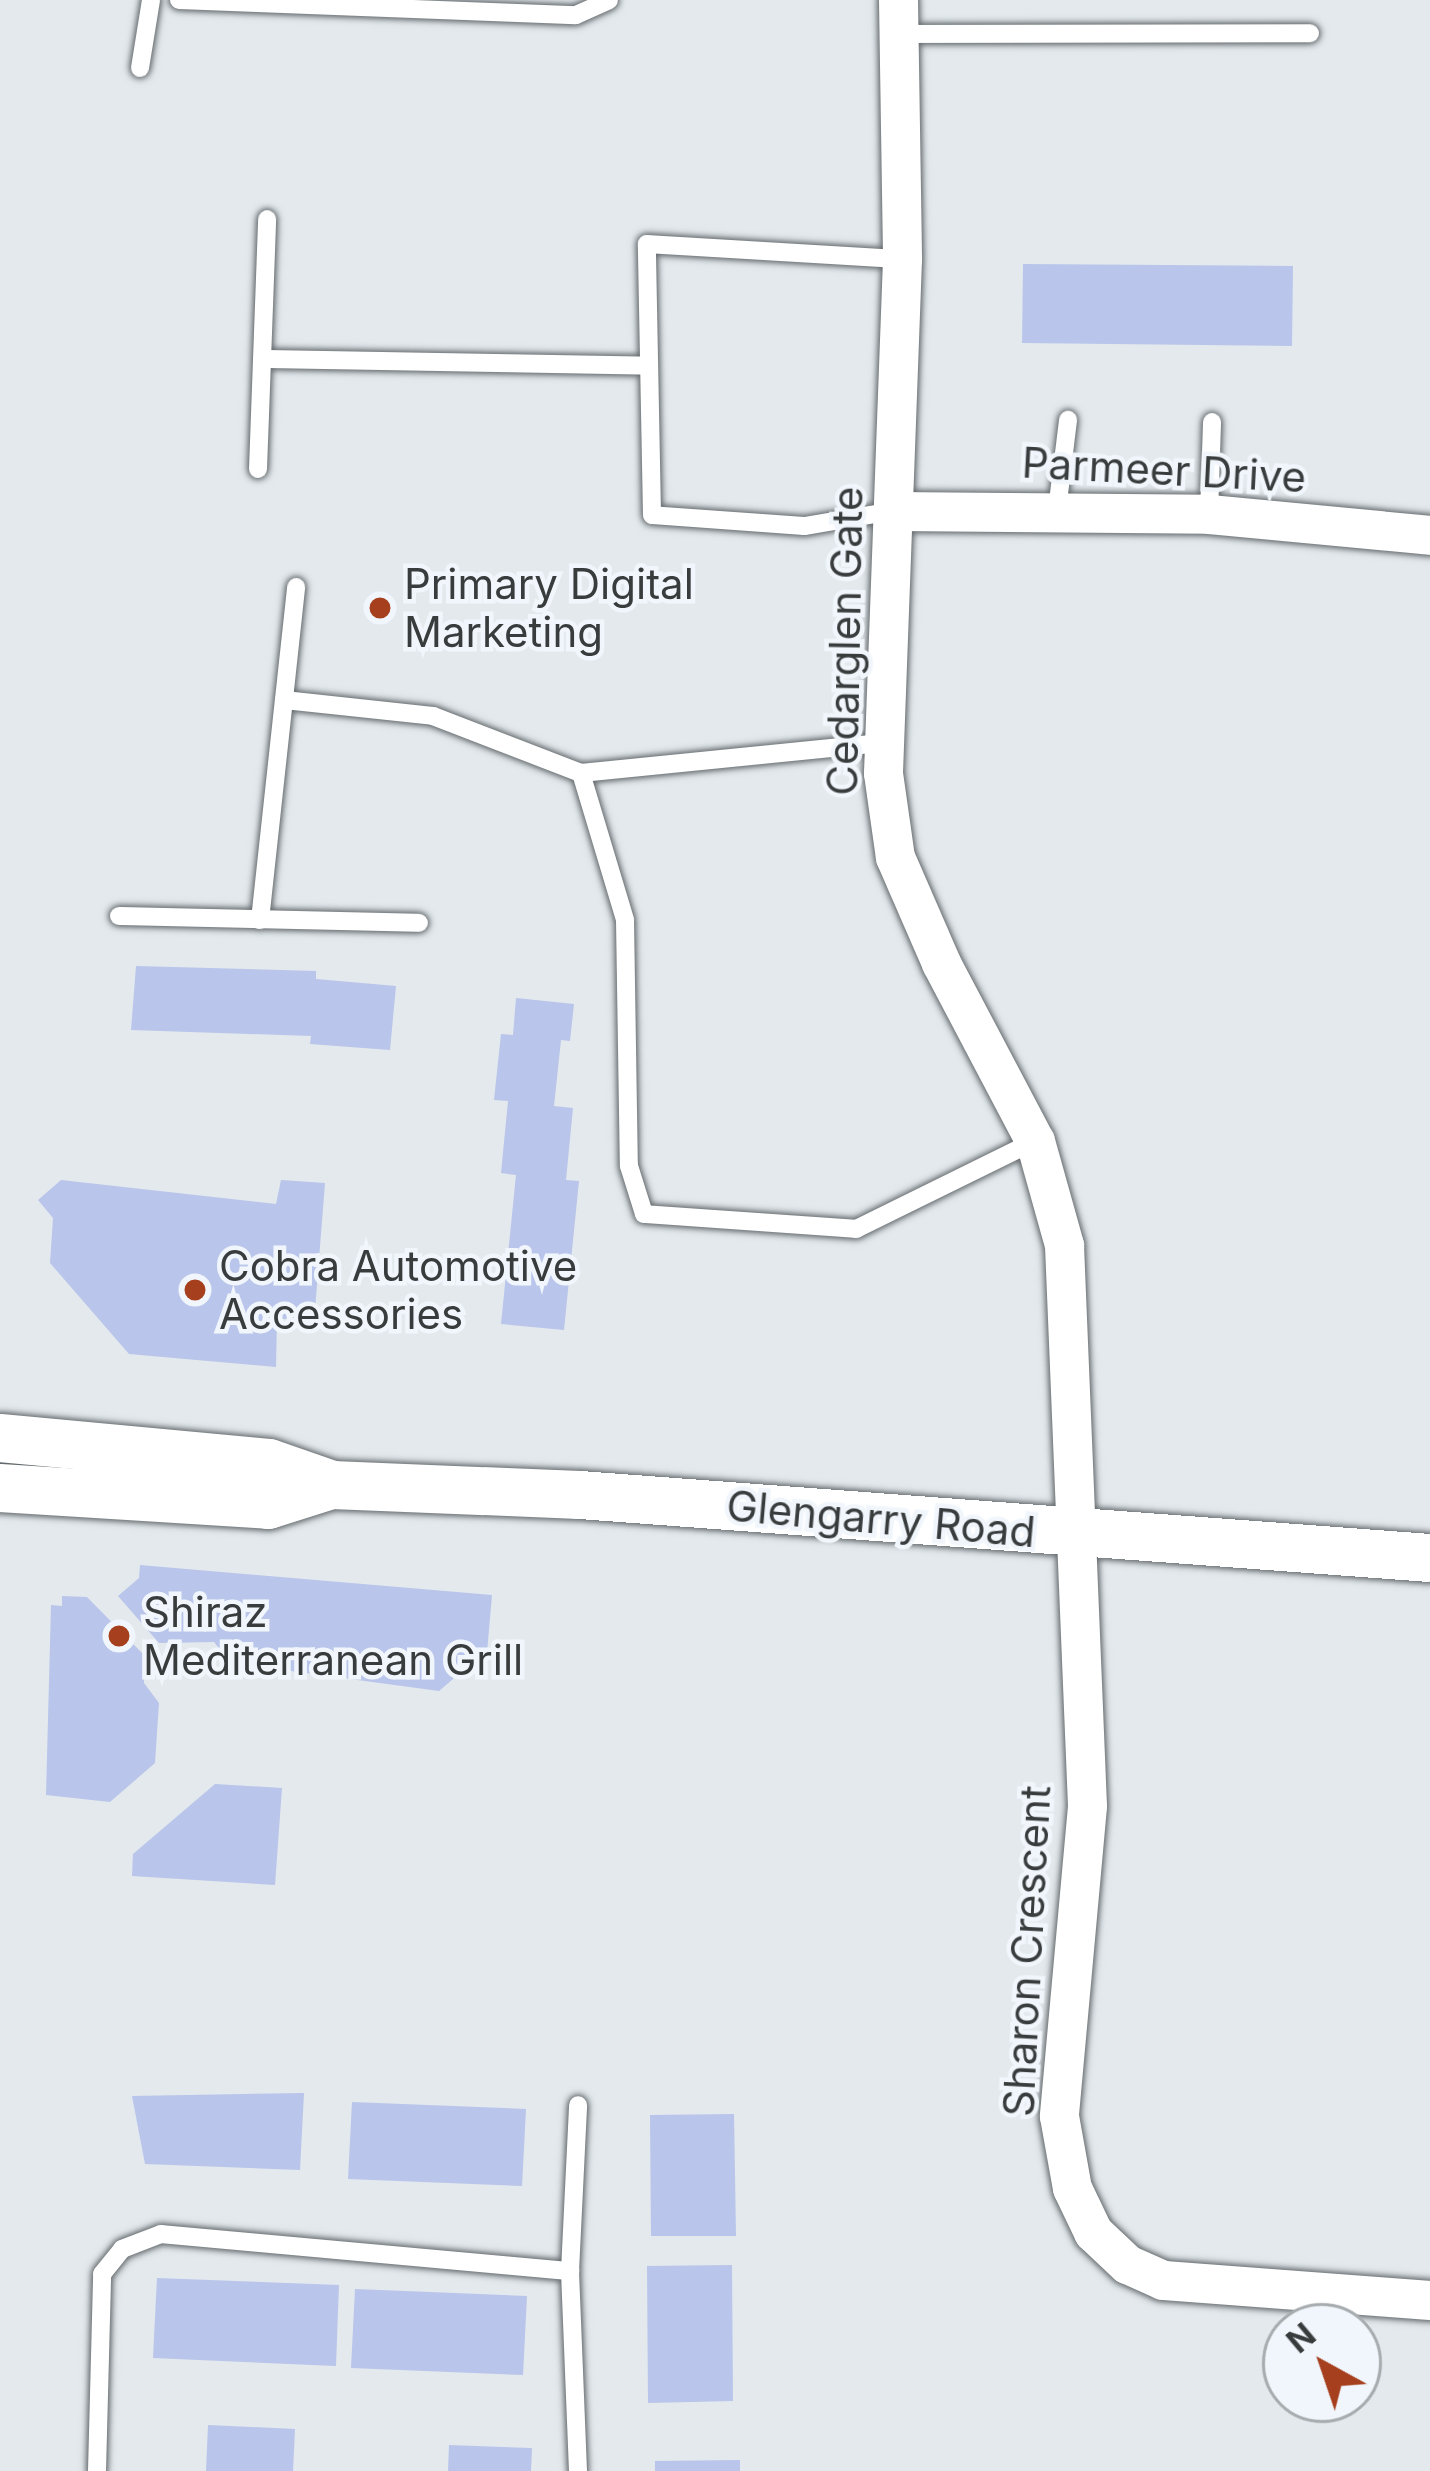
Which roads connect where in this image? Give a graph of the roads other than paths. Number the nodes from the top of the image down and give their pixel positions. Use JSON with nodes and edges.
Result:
{"nodes":[{"id":1,"x":151,"y":0,"type":"edge"},
{"id":2,"x":179,"y":0,"type":"edge"},
{"id":3,"x":609,"y":0,"type":"edge"},
{"id":4,"x":898,"y":17,"type":"edge"},
{"id":5,"x":1310,"y":33,"type":"dead end"},
{"id":6,"x":140,"y":68,"type":"dead end"},
{"id":7,"x":267,"y":219,"type":"dead end"},
{"id":8,"x":902,"y":259,"type":"junction"},
{"id":9,"x":262,"y":359,"type":"junction"},
{"id":10,"x":644,"y":366,"type":"junction"},
{"id":11,"x":1068,"y":420,"type":"dead end"},
{"id":12,"x":1212,"y":422,"type":"dead end"},
{"id":13,"x":258,"y":469,"type":"dead end"},
{"id":14,"x":1057,"y":510,"type":"junction"},
{"id":15,"x":894,"y":511,"type":"junction"},
{"id":16,"x":1209,"y":514,"type":"junction"},
{"id":17,"x":1430,"y":535,"type":"edge"},
{"id":18,"x":296,"y":587,"type":"dead end"},
{"id":19,"x":284,"y":700,"type":"junction"},
{"id":20,"x":884,"y":742,"type":"junction"},
{"id":21,"x":581,"y":773,"type":"junction"},
{"id":22,"x":119,"y":916,"type":"dead end"},
{"id":23,"x":260,"y":920,"type":"junction"},
{"id":24,"x":419,"y":923,"type":"dead end"},
{"id":25,"x":1035,"y":1141,"type":"junction"},
{"id":26,"x":0,"y":1438,"type":"edge"},
{"id":27,"x":332,"y":1485,"type":"junction"},
{"id":28,"x":0,"y":1488,"type":"edge"},
{"id":29,"x":1071,"y":1534,"type":"junction"},
{"id":30,"x":1430,"y":1558,"type":"edge"},
{"id":31,"x":578,"y":2105,"type":"dead end"},
{"id":32,"x":570,"y":2271,"type":"junction"},
{"id":33,"x":1430,"y":2300,"type":"edge"},
{"id":34,"x":97,"y":2471,"type":"edge"},
{"id":35,"x":578,"y":2471,"type":"edge"}],
"edges":[{"from":1,"to":6,"type":"lane"},
{"from":2,"to":3,"type":"lane"},
{"from":4,"to":5,"type":"lane"},
{"from":4,"to":8,"type":"street","name":"Cedarglen Gate"},
{"from":7,"to":9,"type":"lane"},
{"from":8,"to":10,"type":"lane"},
{"from":8,"to":15,"type":"street","name":"Cedarglen Gate"},
{"from":9,"to":10,"type":"lane"},
{"from":9,"to":13,"type":"lane"},
{"from":10,"to":15,"type":"lane"},
{"from":11,"to":14,"type":"lane"},
{"from":12,"to":16,"type":"lane"},
{"from":14,"to":15,"type":"street","name":"Parmeer Drive"},
{"from":14,"to":16,"type":"street","name":"Parmeer Drive"},
{"from":15,"to":20,"type":"street","name":"Cedarglen Gate"},
{"from":16,"to":17,"type":"street","name":"Parmeer Drive"},
{"from":18,"to":19,"type":"lane"},
{"from":19,"to":21,"type":"lane"},
{"from":19,"to":23,"type":"lane"},
{"from":20,"to":21,"type":"lane"},
{"from":20,"to":25,"type":"street","name":"Cedarglen Gate"},
{"from":21,"to":25,"type":"lane"},
{"from":22,"to":23,"type":"lane"},
{"from":23,"to":24,"type":"lane"},
{"from":25,"to":29,"type":"street","name":"Cedarglen Gate"},
{"from":26,"to":27,"type":"street","name":"Glengarry Road"},
{"from":27,"to":28,"type":"street","name":"Glengarry Road"},
{"from":27,"to":29,"type":"street","name":"Glengarry Road"},
{"from":29,"to":30,"type":"street","name":"Glengarry Road"},
{"from":29,"to":33,"type":"street","name":"Sharon Crescent"},
{"from":31,"to":32,"type":"lane"},
{"from":32,"to":34,"type":"lane"},
{"from":32,"to":35,"type":"lane"}]}
